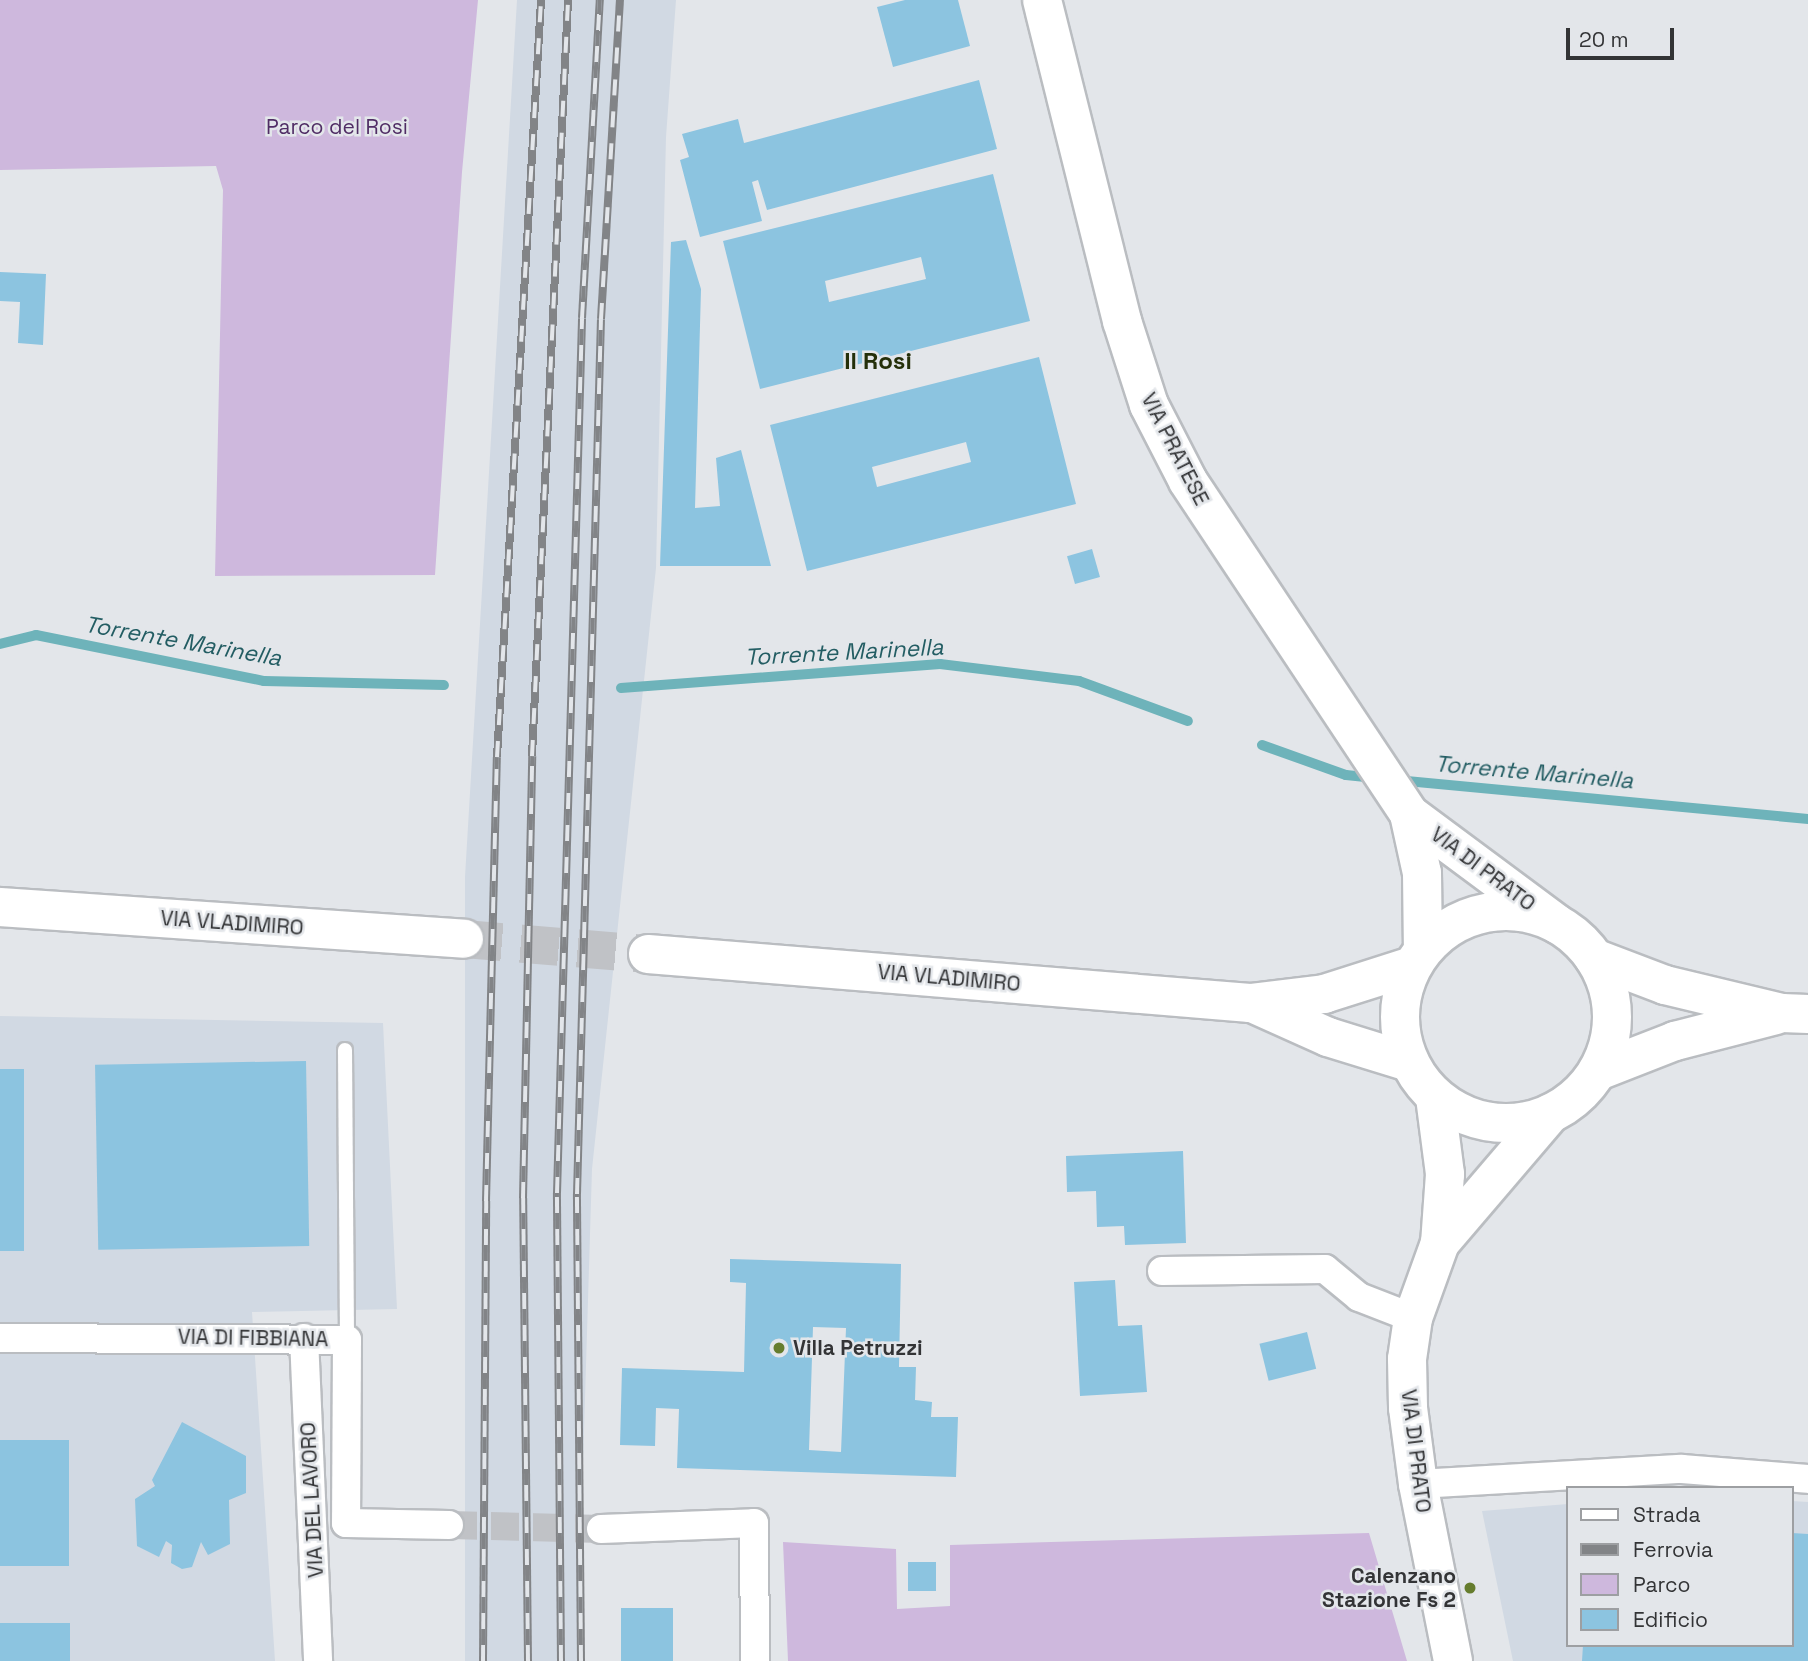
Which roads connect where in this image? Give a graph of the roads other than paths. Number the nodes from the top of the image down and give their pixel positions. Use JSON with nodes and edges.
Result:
{"nodes":[{"id":1,"x":1042,"y":0,"type":"edge"},
{"id":2,"x":1382,"y":776,"type":"joint"},
{"id":3,"x":1409,"y":814,"type":"junction"},
{"id":4,"x":0,"y":907,"type":"edge"},
{"id":5,"x":1557,"y":924,"type":"junction"},
{"id":6,"x":464,"y":939,"type":"tunnel mouth"},
{"id":7,"x":648,"y":954,"type":"tunnel mouth"},
{"id":8,"x":1418,"y":958,"type":"junction"},
{"id":9,"x":1594,"y":958,"type":"junction"},
{"id":10,"x":1250,"y":1003,"type":"junction"},
{"id":11,"x":1795,"y":1014,"type":"edge"},
{"id":12,"x":345,"y":1051,"type":"dead end"},
{"id":13,"x":1409,"y":1062,"type":"junction"},
{"id":14,"x":1598,"y":1071,"type":"junction"},
{"id":15,"x":1435,"y":1097,"type":"junction"},
{"id":16,"x":1550,"y":1114,"type":"junction"},
{"id":17,"x":1440,"y":1243,"type":"junction"},
{"id":18,"x":1162,"y":1271,"type":"dead end"},
{"id":19,"x":1413,"y":1318,"type":"junction"},
{"id":20,"x":0,"y":1338,"type":"edge"},
{"id":21,"x":304,"y":1338,"type":"junction"},
{"id":22,"x":347,"y":1339,"type":"junction"},
{"id":23,"x":1808,"y":1479,"type":"edge"},
{"id":24,"x":1418,"y":1484,"type":"junction"},
{"id":25,"x":449,"y":1525,"type":"tunnel mouth"},
{"id":26,"x":601,"y":1529,"type":"tunnel mouth"},
{"id":27,"x":318,"y":1661,"type":"edge"},
{"id":28,"x":755,"y":1661,"type":"edge"},
{"id":29,"x":1452,"y":1661,"type":"edge"}],
"edges":[{"from":1,"to":2,"type":"main road","name":"VIA PRATESE"},
{"from":2,"to":3,"type":"main road","name":"VIA DI PRATO"},
{"from":3,"to":5,"type":"main road","name":"VIA DI PRATO"},
{"from":3,"to":8,"type":"main road","name":"VIA DI PRATO"},
{"from":4,"to":6,"type":"main road","name":"VIA VLADIMIRO"},
{"from":5,"to":8,"type":"main road","name":"VIA DI PRATO"},
{"from":5,"to":9,"type":"main road","name":"VIA DI PRATO"},
{"from":7,"to":10,"type":"main road","name":"VIA VLADIMIRO"},
{"from":8,"to":10,"type":"main road","name":"VIA VLADIMIRO"},
{"from":8,"to":13,"type":"main road","name":"VIA DI PRATO"},
{"from":9,"to":11,"type":"main road"},
{"from":9,"to":14,"type":"main road","name":"VIA DI PRATO"},
{"from":10,"to":13,"type":"main road","name":"VIA VLADIMIRO"},
{"from":11,"to":14,"type":"main road"},
{"from":12,"to":22,"type":"lane"},
{"from":13,"to":15,"type":"main road","name":"VIA DI PRATO"},
{"from":14,"to":16,"type":"main road","name":"VIA DI PRATO"},
{"from":15,"to":16,"type":"main road","name":"VIA DI PRATO"},
{"from":15,"to":17,"type":"main road","name":"VIA DI PRATO"},
{"from":16,"to":17,"type":"main road","name":"VIA DI PRATO"},
{"from":17,"to":19,"type":"main road","name":"VIA DI PRATO"},
{"from":18,"to":19,"type":"street"},
{"from":19,"to":24,"type":"main road","name":"VIA DI PRATO"},
{"from":20,"to":21,"type":"street","name":"VIA DI FIBBIANA"},
{"from":21,"to":22,"type":"street","name":"VIA DI FIBBIANA"},
{"from":21,"to":27,"type":"street","name":"VIA DEL LAVORO"},
{"from":22,"to":25,"type":"street","name":"VIA DI FIBBIANA"},
{"from":23,"to":24,"type":"street"},
{"from":24,"to":29,"type":"main road","name":"VIA DI PRATO"},
{"from":26,"to":28,"type":"street"}]}
